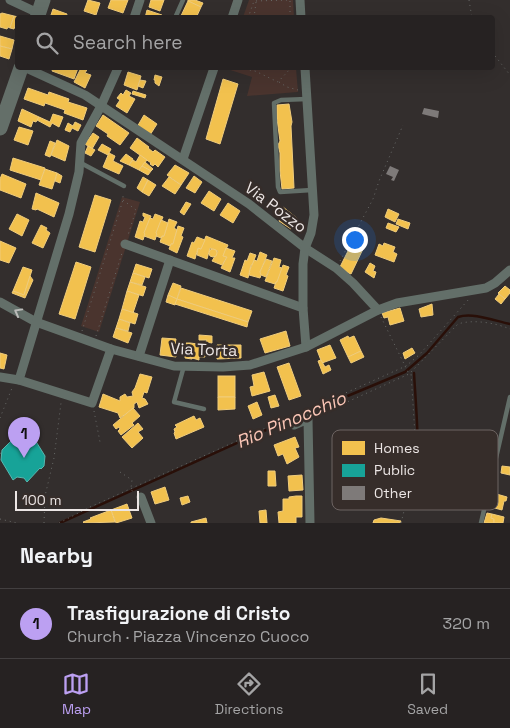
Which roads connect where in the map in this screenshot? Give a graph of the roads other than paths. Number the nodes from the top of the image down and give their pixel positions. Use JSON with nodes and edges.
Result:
{"nodes":[{"id":1,"x":10,"y":0,"type":"edge"},
{"id":2,"x":140,"y":0,"type":"edge"},
{"id":3,"x":183,"y":0,"type":"edge"},
{"id":4,"x":238,"y":0,"type":"edge"},
{"id":5,"x":300,"y":0,"type":"edge"},
{"id":6,"x":39,"y":10,"type":"edge"},
{"id":7,"x":135,"y":15,"type":"edge"},
{"id":8,"x":176,"y":15,"type":"edge"},
{"id":9,"x":233,"y":15,"type":"edge"},
{"id":10,"x":301,"y":15,"type":"edge"},
{"id":11,"x":20,"y":70,"type":"edge"},
{"id":12,"x":30,"y":70,"type":"edge"},
{"id":13,"x":117,"y":70,"type":"edge"},
{"id":14,"x":213,"y":70,"type":"edge"},
{"id":15,"x":305,"y":70,"type":"edge"},
{"id":16,"x":306,"y":94,"type":"junction"},
{"id":17,"x":101,"y":106,"type":"junction"},
{"id":18,"x":0,"y":128,"type":"edge"},
{"id":19,"x":183,"y":159,"type":"junction"},
{"id":20,"x":80,"y":162,"type":"junction"},
{"id":21,"x":124,"y":186,"type":"road end"},
{"id":22,"x":312,"y":190,"type":"junction"},
{"id":23,"x":125,"y":244,"type":"road end"},
{"id":24,"x":305,"y":248,"type":"junction"},
{"id":25,"x":170,"y":260,"type":"junction"},
{"id":26,"x":510,"y":270,"type":"edge"},
{"id":27,"x":0,"y":302,"type":"edge"},
{"id":28,"x":303,"y":308,"type":"junction"},
{"id":29,"x":378,"y":310,"type":"junction"},
{"id":30,"x":36,"y":322,"type":"junction"},
{"id":31,"x":306,"y":347,"type":"junction"},
{"id":32,"x":111,"y":350,"type":"junction"},
{"id":33,"x":139,"y":356,"type":"junction"},
{"id":34,"x":184,"y":366,"type":"junction"},
{"id":35,"x":0,"y":376,"type":"edge"},
{"id":36,"x":17,"y":379,"type":"junction"},
{"id":37,"x":510,"y":397,"type":"edge"},
{"id":38,"x":204,"y":409,"type":"dead end"},
{"id":39,"x":292,"y":421,"type":"road end"},
{"id":40,"x":498,"y":449,"type":"edge"},
{"id":41,"x":141,"y":497,"type":"dead end"},
{"id":42,"x":484,"y":510,"type":"edge"},
{"id":43,"x":151,"y":523,"type":"edge"},
{"id":44,"x":310,"y":523,"type":"edge"},
{"id":45,"x":481,"y":523,"type":"edge"}],
"edges":[{"from":1,"to":6,"type":"street"},
{"from":2,"to":7,"type":"street"},
{"from":3,"to":8,"type":"lane"},
{"from":4,"to":9,"type":"street"},
{"from":5,"to":10,"type":"street"},
{"from":11,"to":18,"type":"main road"},
{"from":12,"to":17,"type":"street","name":"Via Pozzo"},
{"from":13,"to":17,"type":"street"},
{"from":14,"to":19,"type":"street"},
{"from":15,"to":16,"type":"street"},
{"from":16,"to":22,"type":"street"},
{"from":16,"to":22,"type":"lane"},
{"from":17,"to":19,"type":"street","name":"Via Pozzo"},
{"from":17,"to":20,"type":"street"},
{"from":19,"to":24,"type":"street","name":"Via Pozzo"},
{"from":20,"to":21,"type":"lane"},
{"from":20,"to":30,"type":"street"},
{"from":22,"to":24,"type":"street"},
{"from":23,"to":25,"type":"street"},
{"from":24,"to":28,"type":"street"},
{"from":24,"to":29,"type":"street","name":"Via Pozzo"},
{"from":25,"to":28,"type":"street"},
{"from":25,"to":33,"type":"street"},
{"from":26,"to":29,"type":"street"},
{"from":30,"to":27,"type":"street","name":"Via Torta","one_way":true},
{"from":28,"to":31,"type":"street"},
{"from":29,"to":31,"type":"street","name":"Via Torta"},
{"from":30,"to":32,"type":"street","name":"Via Torta"},
{"from":30,"to":36,"type":"street"},
{"from":31,"to":34,"type":"street","name":"Via Torta"},
{"from":32,"to":33,"type":"street","name":"Via Torta"},
{"from":32,"to":36,"type":"street"},
{"from":33,"to":34,"type":"street","name":"Via Torta"},
{"from":34,"to":38,"type":"lane"},
{"from":35,"to":36,"type":"street"},
{"from":37,"to":40,"type":"lane"},
{"from":39,"to":44,"type":"street"},
{"from":41,"to":43,"type":"street"},
{"from":42,"to":45,"type":"lane"}]}
